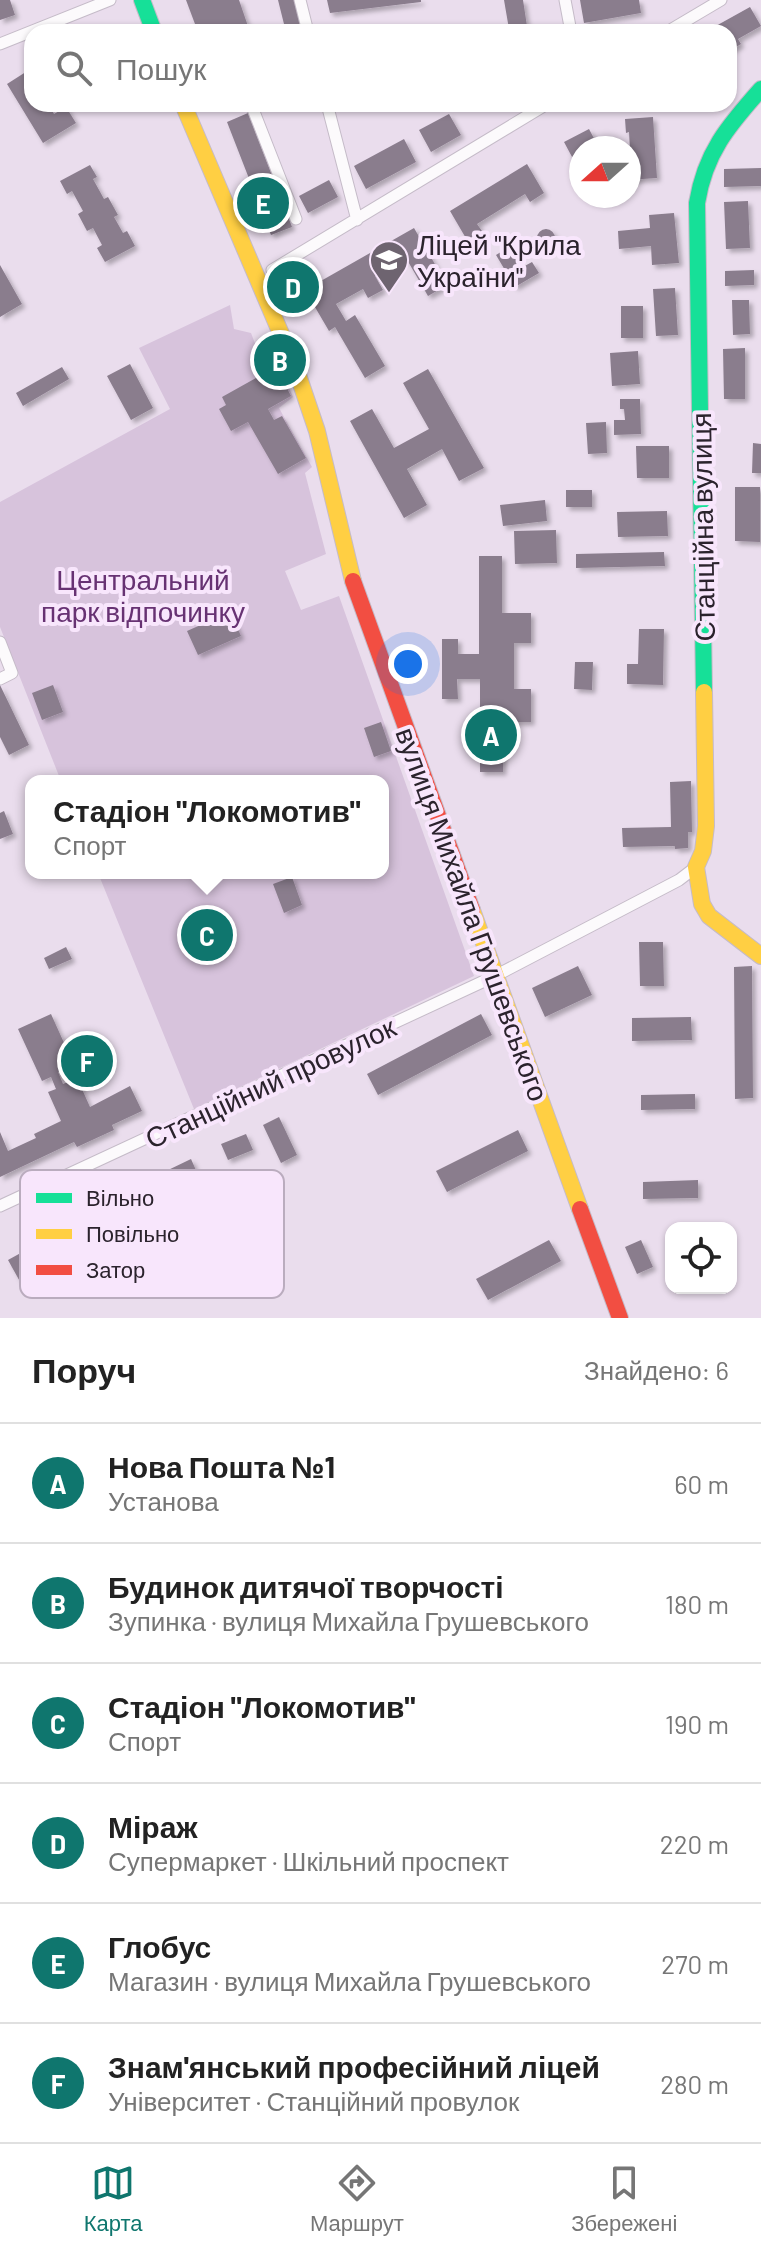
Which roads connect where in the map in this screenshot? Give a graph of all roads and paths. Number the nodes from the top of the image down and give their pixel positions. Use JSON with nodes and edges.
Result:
{"nodes":[{"id":1,"x":110,"y":0,"type":"edge"},
{"id":2,"x":142,"y":0,"type":"edge"},
{"id":3,"x":300,"y":0,"type":"edge"},
{"id":4,"x":565,"y":0,"type":"edge"},
{"id":5,"x":721,"y":0,"type":"edge"},
{"id":6,"x":50,"y":24,"type":"edge"},
{"id":7,"x":151,"y":24,"type":"edge"},
{"id":8,"x":306,"y":24,"type":"edge"},
{"id":9,"x":570,"y":24,"type":"edge"},
{"id":10,"x":680,"y":24,"type":"edge"},
{"id":11,"x":24,"y":34,"type":"edge"},
{"id":12,"x":0,"y":44,"type":"edge"},
{"id":13,"x":761,"y":89,"type":"edge"},
{"id":14,"x":186,"y":112,"type":"edge"},
{"id":15,"x":254,"y":112,"type":"edge"},
{"id":16,"x":329,"y":112,"type":"edge"},
{"id":17,"x":534,"y":112,"type":"edge"},
{"id":18,"x":296,"y":219,"type":"dead end"},
{"id":19,"x":357,"y":220,"type":"junction"},
{"id":20,"x":272,"y":270,"type":"dead end"},
{"id":21,"x":0,"y":642,"type":"edge"},
{"id":22,"x":6,"y":676,"type":"edge"},
{"id":23,"x":696,"y":867,"type":"junction"},
{"id":24,"x":761,"y":956,"type":"edge"},
{"id":25,"x":495,"y":976,"type":"junction"},
{"id":26,"x":77,"y":1170,"type":"edge"},
{"id":27,"x":20,"y":1197,"type":"edge"},
{"id":28,"x":0,"y":1206,"type":"edge"},
{"id":29,"x":620,"y":1318,"type":"edge"}],
"edges":[{"from":1,"to":6,"type":"street"},
{"from":2,"to":7,"type":"main road"},
{"from":3,"to":8,"type":"street"},
{"from":4,"to":9,"type":"street"},
{"from":5,"to":10,"type":"street"},
{"from":11,"to":12,"type":"street"},
{"from":13,"to":23,"type":"main road","name":"Станційна вулиця"},
{"from":14,"to":25,"type":"main road","name":"вулиця Михайла Грушевського"},
{"from":15,"to":18,"type":"street"},
{"from":16,"to":19,"type":"street"},
{"from":17,"to":19,"type":"street"},
{"from":19,"to":20,"type":"street"},
{"from":21,"to":22,"type":"street"},
{"from":23,"to":24,"type":"main road","name":"Станційна вулиця"},
{"from":23,"to":25,"type":"street","name":"Станційний провулок"},
{"from":25,"to":26,"type":"street","name":"Станційний провулок"},
{"from":25,"to":29,"type":"main road","name":"вулиця Михайла Грушевського"},
{"from":27,"to":28,"type":"street","name":"Станційний провулок"}]}
